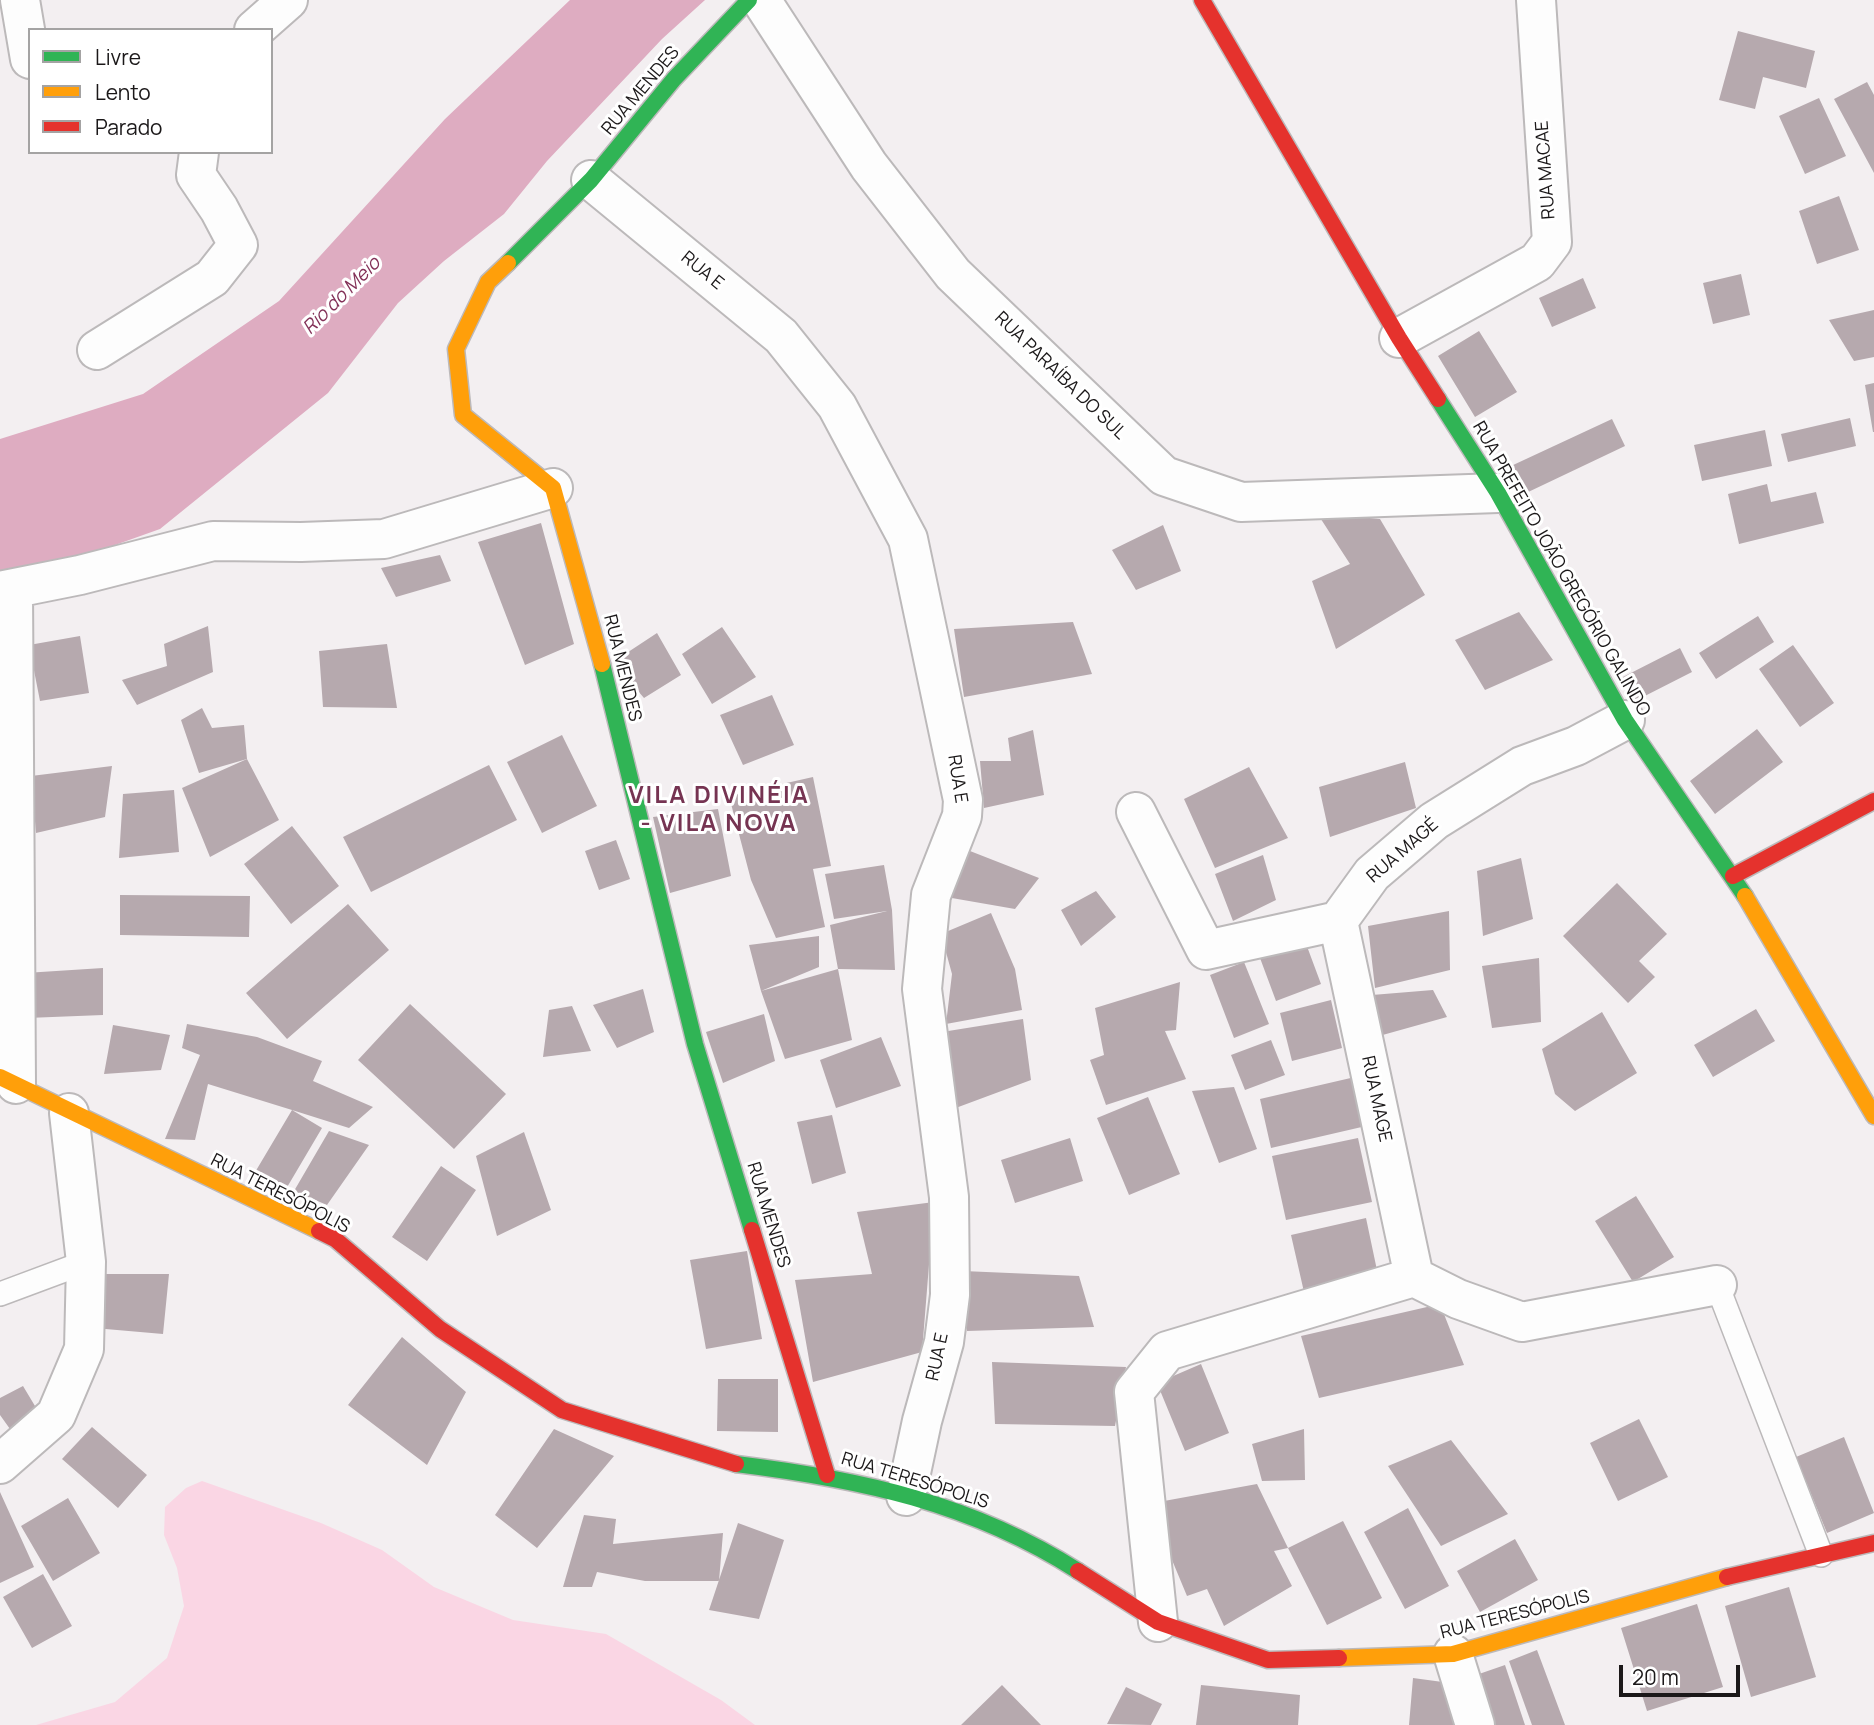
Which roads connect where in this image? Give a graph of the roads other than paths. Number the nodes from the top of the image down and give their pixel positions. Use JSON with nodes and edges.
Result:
{"nodes":[{"id":1,"x":20,"y":0,"type":"edge"},
{"id":2,"x":288,"y":0,"type":"edge"},
{"id":3,"x":749,"y":0,"type":"edge"},
{"id":4,"x":761,"y":0,"type":"edge"},
{"id":5,"x":1202,"y":0,"type":"edge"},
{"id":6,"x":1536,"y":0,"type":"edge"},
{"id":7,"x":256,"y":28,"type":"edge"},
{"id":8,"x":28,"y":46,"type":"edge"},
{"id":9,"x":199,"y":154,"type":"edge"},
{"id":10,"x":591,"y":180,"type":"junction"},
{"id":11,"x":1399,"y":338,"type":"junction"},
{"id":12,"x":97,"y":350,"type":"dead end"},
{"id":13,"x":553,"y":488,"type":"junction"},
{"id":14,"x":1499,"y":493,"type":"junction"},
{"id":15,"x":7,"y":590,"type":"edge"},
{"id":16,"x":1625,"y":720,"type":"junction"},
{"id":17,"x":1874,"y":801,"type":"edge"},
{"id":18,"x":1136,"y":812,"type":"dead end"},
{"id":19,"x":1733,"y":876,"type":"junction"},
{"id":20,"x":1338,"y":920,"type":"junction"},
{"id":21,"x":8,"y":1080,"type":"edge"},
{"id":22,"x":69,"y":1113,"type":"junction"},
{"id":23,"x":1874,"y":1116,"type":"edge"},
{"id":24,"x":86,"y":1262,"type":"junction"},
{"id":25,"x":1414,"y":1277,"type":"junction"},
{"id":26,"x":1717,"y":1286,"type":"joint"},
{"id":27,"x":0,"y":1294,"type":"edge"},
{"id":28,"x":0,"y":1464,"type":"edge"},
{"id":29,"x":827,"y":1475,"type":"junction"},
{"id":30,"x":905,"y":1496,"type":"junction"},
{"id":31,"x":1874,"y":1543,"type":"edge"},
{"id":32,"x":1821,"y":1555,"type":"junction"},
{"id":33,"x":1158,"y":1622,"type":"junction"},
{"id":34,"x":1453,"y":1654,"type":"junction"},
{"id":35,"x":1475,"y":1725,"type":"edge"}],
"edges":[{"from":1,"to":8,"type":"street"},
{"from":2,"to":7,"type":"street"},
{"from":3,"to":10,"type":"street","name":"RUA MENDES"},
{"from":4,"to":14,"type":"street","name":"RUA PARAÍBA DO SUL"},
{"from":5,"to":11,"type":"street","name":"RUA PREFEITO JOÃO GREGÓRIO GALINDO"},
{"from":6,"to":11,"type":"street","name":"RUA MACAE"},
{"from":9,"to":12,"type":"street"},
{"from":10,"to":13,"type":"street","name":"RUA MENDES"},
{"from":10,"to":30,"type":"street","name":"RUA E"},
{"from":11,"to":14,"type":"street","name":"RUA PREFEITO JOÃO GREGÓRIO GALINDO"},
{"from":13,"to":15,"type":"street"},
{"from":13,"to":29,"type":"street","name":"RUA MENDES"},
{"from":14,"to":16,"type":"street","name":"RUA PREFEITO JOÃO GREGÓRIO GALINDO"},
{"from":15,"to":21,"type":"street"},
{"from":16,"to":19,"type":"street","name":"RUA PREFEITO JOÃO GREGÓRIO GALINDO"},
{"from":16,"to":20,"type":"street","name":"RUA MAGÉ"},
{"from":17,"to":19,"type":"street"},
{"from":18,"to":20,"type":"street"},
{"from":19,"to":23,"type":"street","name":"RUA PREFEITO JOÃO GREGÓRIO GALINDO"},
{"from":20,"to":25,"type":"street","name":"RUA MAGE"},
{"from":21,"to":22,"type":"street","name":"RUA TERESÓPOLIS"},
{"from":22,"to":24,"type":"street"},
{"from":22,"to":29,"type":"street","name":"RUA TERESÓPOLIS"},
{"from":24,"to":27,"type":"lane"},
{"from":24,"to":28,"type":"street"},
{"from":25,"to":26,"type":"street"},
{"from":25,"to":33,"type":"street"},
{"from":26,"to":32,"type":"lane"},
{"from":29,"to":30,"type":"street","name":"RUA TERESÓPOLIS"},
{"from":30,"to":33,"type":"street","name":"RUA TERESÓPOLIS"},
{"from":31,"to":32,"type":"street","name":"RUA TERESÓPOLIS"},
{"from":32,"to":34,"type":"street","name":"RUA TERESÓPOLIS"},
{"from":33,"to":34,"type":"street","name":"RUA TERESÓPOLIS"},
{"from":34,"to":35,"type":"street"}]}
